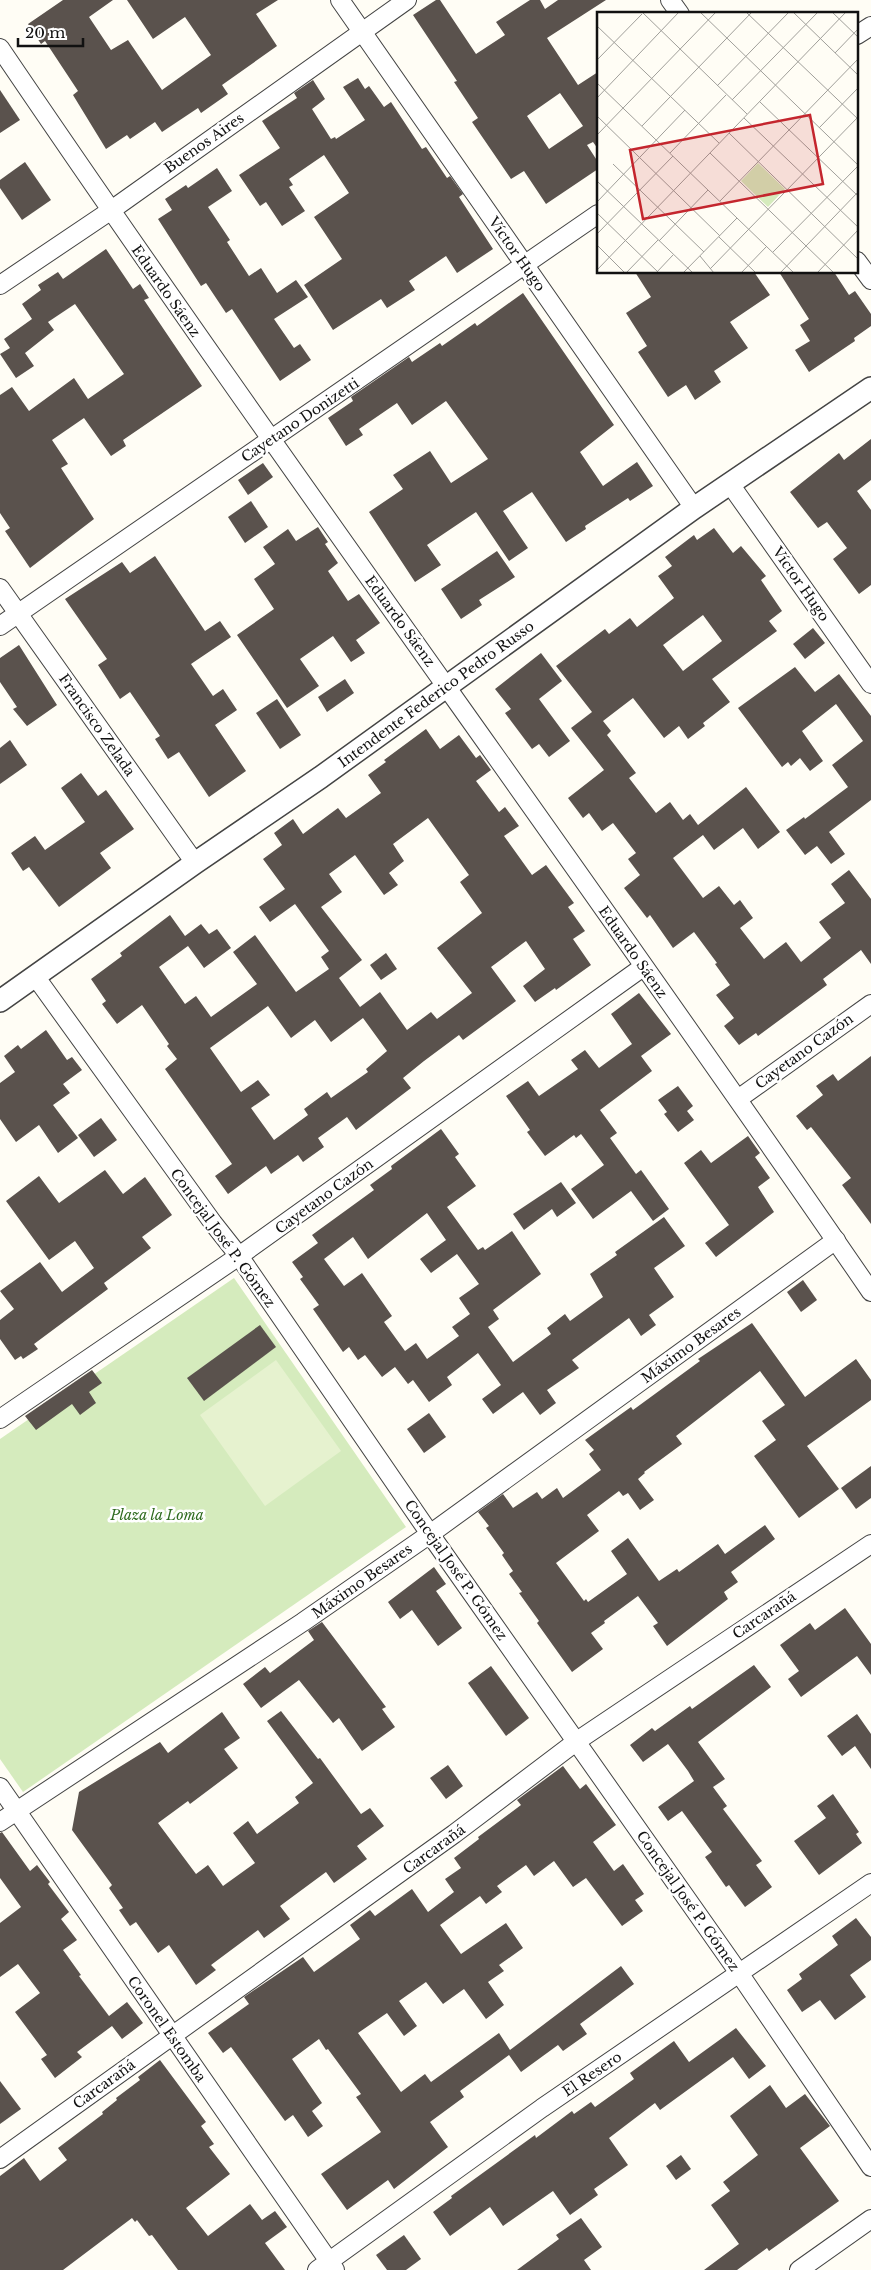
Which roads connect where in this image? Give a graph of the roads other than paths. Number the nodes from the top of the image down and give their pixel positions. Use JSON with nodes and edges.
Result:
{"nodes":[{"id":1,"x":340,"y":0,"type":"edge"},
{"id":2,"x":407,"y":0,"type":"edge"},
{"id":3,"x":670,"y":0,"type":"edge"},
{"id":4,"x":679,"y":12,"type":"edge"},
{"id":5,"x":871,"y":26,"type":"edge"},
{"id":6,"x":362,"y":31,"type":"junction"},
{"id":7,"x":858,"y":34,"type":"edge"},
{"id":8,"x":0,"y":48,"type":"edge"},
{"id":9,"x":110,"y":211,"type":"junction"},
{"id":10,"x":597,"y":215,"type":"edge"},
{"id":11,"x":858,"y":262,"type":"edge"},
{"id":12,"x":525,"y":265,"type":"junction"},
{"id":13,"x":871,"y":280,"type":"edge"},
{"id":14,"x":0,"y":285,"type":"edge"},
{"id":15,"x":871,"y":388,"type":"edge"},
{"id":16,"x":270,"y":440,"type":"junction"},
{"id":17,"x":730,"y":484,"type":"junction"},
{"id":18,"x":694,"y":508,"type":"junction"},
{"id":19,"x":0,"y":588,"type":"edge"},
{"id":20,"x":18,"y":613,"type":"junction"},
{"id":21,"x":0,"y":626,"type":"edge"},
{"id":22,"x":871,"y":684,"type":"edge"},
{"id":23,"x":447,"y":686,"type":"junction"},
{"id":24,"x":195,"y":863,"type":"junction"},
{"id":25,"x":644,"y":967,"type":"junction"},
{"id":26,"x":35,"y":976,"type":"junction"},
{"id":27,"x":0,"y":1001,"type":"edge"},
{"id":28,"x":871,"y":1004,"type":"edge"},
{"id":29,"x":738,"y":1099,"type":"junction"},
{"id":30,"x":836,"y":1240,"type":"junction"},
{"id":31,"x":239,"y":1256,"type":"junction"},
{"id":32,"x":871,"y":1292,"type":"edge"},
{"id":33,"x":0,"y":1419,"type":"edge"},
{"id":34,"x":430,"y":1534,"type":"junction"},
{"id":35,"x":871,"y":1544,"type":"edge"},
{"id":36,"x":577,"y":1741,"type":"junction"},
{"id":37,"x":0,"y":1786,"type":"edge"},
{"id":38,"x":16,"y":1810,"type":"junction"},
{"id":39,"x":0,"y":1822,"type":"edge"},
{"id":40,"x":871,"y":1883,"type":"edge"},
{"id":41,"x":739,"y":1973,"type":"junction"},
{"id":42,"x":172,"y":2036,"type":"junction"},
{"id":43,"x":0,"y":2159,"type":"edge"},
{"id":44,"x":871,"y":2167,"type":"edge"},
{"id":45,"x":871,"y":2219,"type":"edge"},
{"id":46,"x":327,"y":2267,"type":"edge"},
{"id":47,"x":799,"y":2270,"type":"edge"}],
"edges":[{"from":1,"to":6,"type":"street","name":"Víctor Hugo"},
{"from":2,"to":6,"type":"street","name":"Buenos Aires"},
{"from":3,"to":4,"type":"street"},
{"from":5,"to":7,"type":"street"},
{"from":6,"to":9,"type":"street","name":"Buenos Aires"},
{"from":6,"to":12,"type":"street","name":"Víctor Hugo"},
{"from":8,"to":9,"type":"street","name":"Eduardo Sáenz"},
{"from":9,"to":14,"type":"street","name":"Buenos Aires"},
{"from":9,"to":16,"type":"street","name":"Eduardo Sáenz"},
{"from":10,"to":12,"type":"street","name":"Cayetano Donizetti"},
{"from":11,"to":13,"type":"street"},
{"from":12,"to":16,"type":"street","name":"Cayetano Donizetti"},
{"from":12,"to":18,"type":"street","name":"Víctor Hugo"},
{"from":15,"to":17,"type":"street","name":"Intendente Federico Pedro Russo"},
{"from":16,"to":20,"type":"street","name":"Cayetano Donizetti"},
{"from":16,"to":23,"type":"street","name":"Eduardo Sáenz"},
{"from":17,"to":18,"type":"street","name":"Intendente Federico Pedro Russo"},
{"from":17,"to":22,"type":"street","name":"Víctor Hugo"},
{"from":18,"to":23,"type":"street","name":"Intendente Federico Pedro Russo"},
{"from":19,"to":20,"type":"street","name":"Francisco Zelada"},
{"from":20,"to":21,"type":"street","name":"Cayetano Donizetti"},
{"from":20,"to":24,"type":"street","name":"Francisco Zelada"},
{"from":23,"to":24,"type":"street","name":"Intendente Federico Pedro Russo"},
{"from":23,"to":25,"type":"street","name":"Eduardo Sáenz"},
{"from":24,"to":26,"type":"street","name":"Intendente Federico Pedro Russo"},
{"from":25,"to":29,"type":"street","name":"Eduardo Sáenz"},
{"from":25,"to":31,"type":"street","name":"Cayetano Cazón"},
{"from":26,"to":27,"type":"street","name":"Intendente Federico Pedro Russo"},
{"from":26,"to":31,"type":"street","name":"Concejal José P. Gómez"},
{"from":28,"to":29,"type":"street","name":"Cayetano Cazón"},
{"from":29,"to":30,"type":"street","name":"Eduardo Sáenz"},
{"from":30,"to":32,"type":"street","name":"Eduardo Sáenz"},
{"from":30,"to":34,"type":"street","name":"Máximo Besares"},
{"from":31,"to":33,"type":"street","name":"Cayetano Cazón"},
{"from":31,"to":34,"type":"street","name":"Concejal José P. Gómez"},
{"from":34,"to":36,"type":"street","name":"Concejal José P. Gómez"},
{"from":34,"to":38,"type":"street","name":"Máximo Besares"},
{"from":35,"to":36,"type":"street","name":"Carcarañá"},
{"from":36,"to":41,"type":"street","name":"Concejal José P. Gómez"},
{"from":36,"to":42,"type":"street","name":"Carcarañá"},
{"from":37,"to":38,"type":"street","name":"Coronel Estomba"},
{"from":38,"to":39,"type":"street","name":"Máximo Besares"},
{"from":38,"to":42,"type":"street","name":"Coronel Estomba"},
{"from":40,"to":41,"type":"street","name":"El Resero"},
{"from":41,"to":44,"type":"street","name":"Concejal José P. Gómez"},
{"from":41,"to":46,"type":"street","name":"El Resero"},
{"from":42,"to":43,"type":"street","name":"Carcarañá"},
{"from":42,"to":46,"type":"street","name":"Coronel Estomba"},
{"from":45,"to":47,"type":"street"}]}
